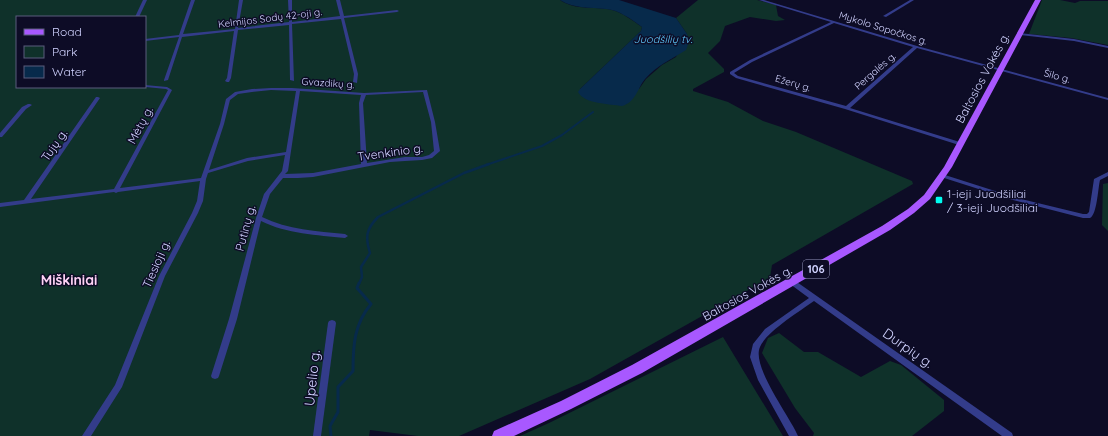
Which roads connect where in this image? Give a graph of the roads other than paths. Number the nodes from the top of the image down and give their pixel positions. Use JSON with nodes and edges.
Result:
{"nodes":[{"id":1,"x":145,"y":0,"type":"edge"},
{"id":2,"x":193,"y":0,"type":"edge"},
{"id":3,"x":241,"y":0,"type":"edge"},
{"id":4,"x":290,"y":0,"type":"edge"},
{"id":5,"x":338,"y":0,"type":"edge"},
{"id":6,"x":761,"y":0,"type":"edge"},
{"id":7,"x":912,"y":0,"type":"edge"},
{"id":8,"x":1038,"y":0,"type":"edge"},
{"id":9,"x":397,"y":11,"type":"dead end"},
{"id":10,"x":137,"y":16,"type":"edge"},
{"id":11,"x":885,"y":16,"type":"dead end"},
{"id":12,"x":342,"y":17,"type":"junction"},
{"id":13,"x":834,"y":22,"type":"junction"},
{"id":14,"x":291,"y":23,"type":"junction"},
{"id":15,"x":237,"y":29,"type":"junction"},
{"id":16,"x":1020,"y":34,"type":"junction"},
{"id":17,"x":180,"y":36,"type":"junction"},
{"id":18,"x":146,"y":40,"type":"edge"},
{"id":19,"x":916,"y":47,"type":"junction"},
{"id":20,"x":1108,"y":47,"type":"edge"},
{"id":21,"x":1002,"y":70,"type":"junction"},
{"id":22,"x":166,"y":80,"type":"dead end"},
{"id":23,"x":292,"y":80,"type":"dead end"},
{"id":24,"x":227,"y":81,"type":"dead end"},
{"id":25,"x":355,"y":82,"type":"dead end"},
{"id":26,"x":146,"y":86,"type":"edge"},
{"id":27,"x":298,"y":90,"type":"junction"},
{"id":28,"x":425,"y":91,"type":"joint"},
{"id":29,"x":364,"y":94,"type":"junction"},
{"id":30,"x":231,"y":96,"type":"joint"},
{"id":31,"x":98,"y":98,"type":"dead end"},
{"id":32,"x":1108,"y":99,"type":"edge"},
{"id":33,"x":30,"y":105,"type":"dead end"},
{"id":34,"x":846,"y":108,"type":"junction"},
{"id":35,"x":0,"y":136,"type":"edge"},
{"id":36,"x":961,"y":144,"type":"junction"},
{"id":37,"x":287,"y":153,"type":"junction"},
{"id":38,"x":364,"y":166,"type":"junction"},
{"id":39,"x":207,"y":172,"type":"junction"},
{"id":40,"x":1108,"y":174,"type":"edge"},
{"id":41,"x":283,"y":176,"type":"junction"},
{"id":42,"x":943,"y":176,"type":"junction"},
{"id":43,"x":203,"y":179,"type":"junction"},
{"id":44,"x":116,"y":191,"type":"junction"},
{"id":45,"x":26,"y":202,"type":"junction"},
{"id":46,"x":0,"y":205,"type":"edge"},
{"id":47,"x":259,"y":218,"type":"junction"},
{"id":48,"x":345,"y":236,"type":"dead end"},
{"id":49,"x":792,"y":282,"type":"junction"},
{"id":50,"x":814,"y":298,"type":"junction"},
{"id":51,"x":332,"y":322,"type":"dead end"},
{"id":52,"x":215,"y":376,"type":"dead end"},
{"id":53,"x":86,"y":436,"type":"edge"},
{"id":54,"x":317,"y":436,"type":"edge"},
{"id":55,"x":499,"y":436,"type":"edge"},
{"id":56,"x":794,"y":436,"type":"edge"},
{"id":57,"x":1009,"y":436,"type":"edge"}],
"edges":[{"from":1,"to":10,"type":"street"},
{"from":2,"to":17,"type":"street"},
{"from":3,"to":15,"type":"street"},
{"from":4,"to":14,"type":"street"},
{"from":5,"to":12,"type":"street"},
{"from":6,"to":13,"type":"street","name":"Mykolo Sopočkos g."},
{"from":7,"to":11,"type":"street"},
{"from":8,"to":16,"type":"main road","name":"Baltosios Vokės g.","number":"106"},
{"from":9,"to":12,"type":"street","name":"Kelmijos Sodų 42-oji g."},
{"from":12,"to":14,"type":"street","name":"Kelmijos Sodų 42-oji g."},
{"from":12,"to":25,"type":"street"},
{"from":13,"to":19,"type":"street","name":"Mykolo Sopočkos g."},
{"from":13,"to":34,"type":"street","name":"Ežerų g."},
{"from":14,"to":15,"type":"street","name":"Kelmijos Sodų 42-oji g."},
{"from":14,"to":23,"type":"street"},
{"from":15,"to":17,"type":"street","name":"Kelmijos Sodų 42-oji g."},
{"from":15,"to":24,"type":"street"},
{"from":16,"to":20,"type":"street"},
{"from":16,"to":21,"type":"main road","name":"Baltosios Vokės g.","number":"106"},
{"from":17,"to":18,"type":"street","name":"Kelmijos Sodų 42-oji g."},
{"from":17,"to":22,"type":"street"},
{"from":19,"to":21,"type":"street","name":"Mykolo Sopočkos g."},
{"from":19,"to":34,"type":"street","name":"Pergalės g."},
{"from":21,"to":32,"type":"street","name":"Šilo g."},
{"from":21,"to":36,"type":"main road","name":"Baltosios Vokės g.","number":"106"},
{"from":26,"to":44,"type":"street","name":"Mėtų g."},
{"from":27,"to":29,"type":"street","name":"Gvazdikų g."},
{"from":27,"to":30,"type":"street","name":"Gvazdikų g."},
{"from":27,"to":37,"type":"street"},
{"from":28,"to":29,"type":"street","name":"Gvazdikų g."},
{"from":28,"to":38,"type":"street","name":"Tvenkinio g."},
{"from":29,"to":38,"type":"street"},
{"from":30,"to":39,"type":"street","name":"Tiesioji g."},
{"from":31,"to":45,"type":"street","name":"Tujų g."},
{"from":33,"to":35,"type":"street"},
{"from":34,"to":36,"type":"street","name":"Ežerų g."},
{"from":36,"to":42,"type":"main road","name":"Baltosios Vokės g.","number":"106"},
{"from":37,"to":39,"type":"street"},
{"from":37,"to":41,"type":"street"},
{"from":38,"to":41,"type":"street","name":"Tvenkinio g."},
{"from":39,"to":43,"type":"street","name":"Tiesioji g."},
{"from":40,"to":42,"type":"street"},
{"from":41,"to":47,"type":"street","name":"Putinų g."},
{"from":42,"to":49,"type":"main road","name":"Baltosios Vokės g.","number":"106"},
{"from":43,"to":44,"type":"street"},
{"from":43,"to":53,"type":"street","name":"Tiesioji g."},
{"from":44,"to":45,"type":"street"},
{"from":45,"to":46,"type":"street"},
{"from":47,"to":48,"type":"street"},
{"from":47,"to":52,"type":"street","name":"Putinų g."},
{"from":49,"to":50,"type":"street","name":"Durpių g."},
{"from":49,"to":55,"type":"main road","name":"Baltosios Vokės g.","number":"106"},
{"from":50,"to":56,"type":"street"},
{"from":50,"to":57,"type":"street","name":"Durpių g."},
{"from":51,"to":54,"type":"street","name":"Upelio g."}]}
